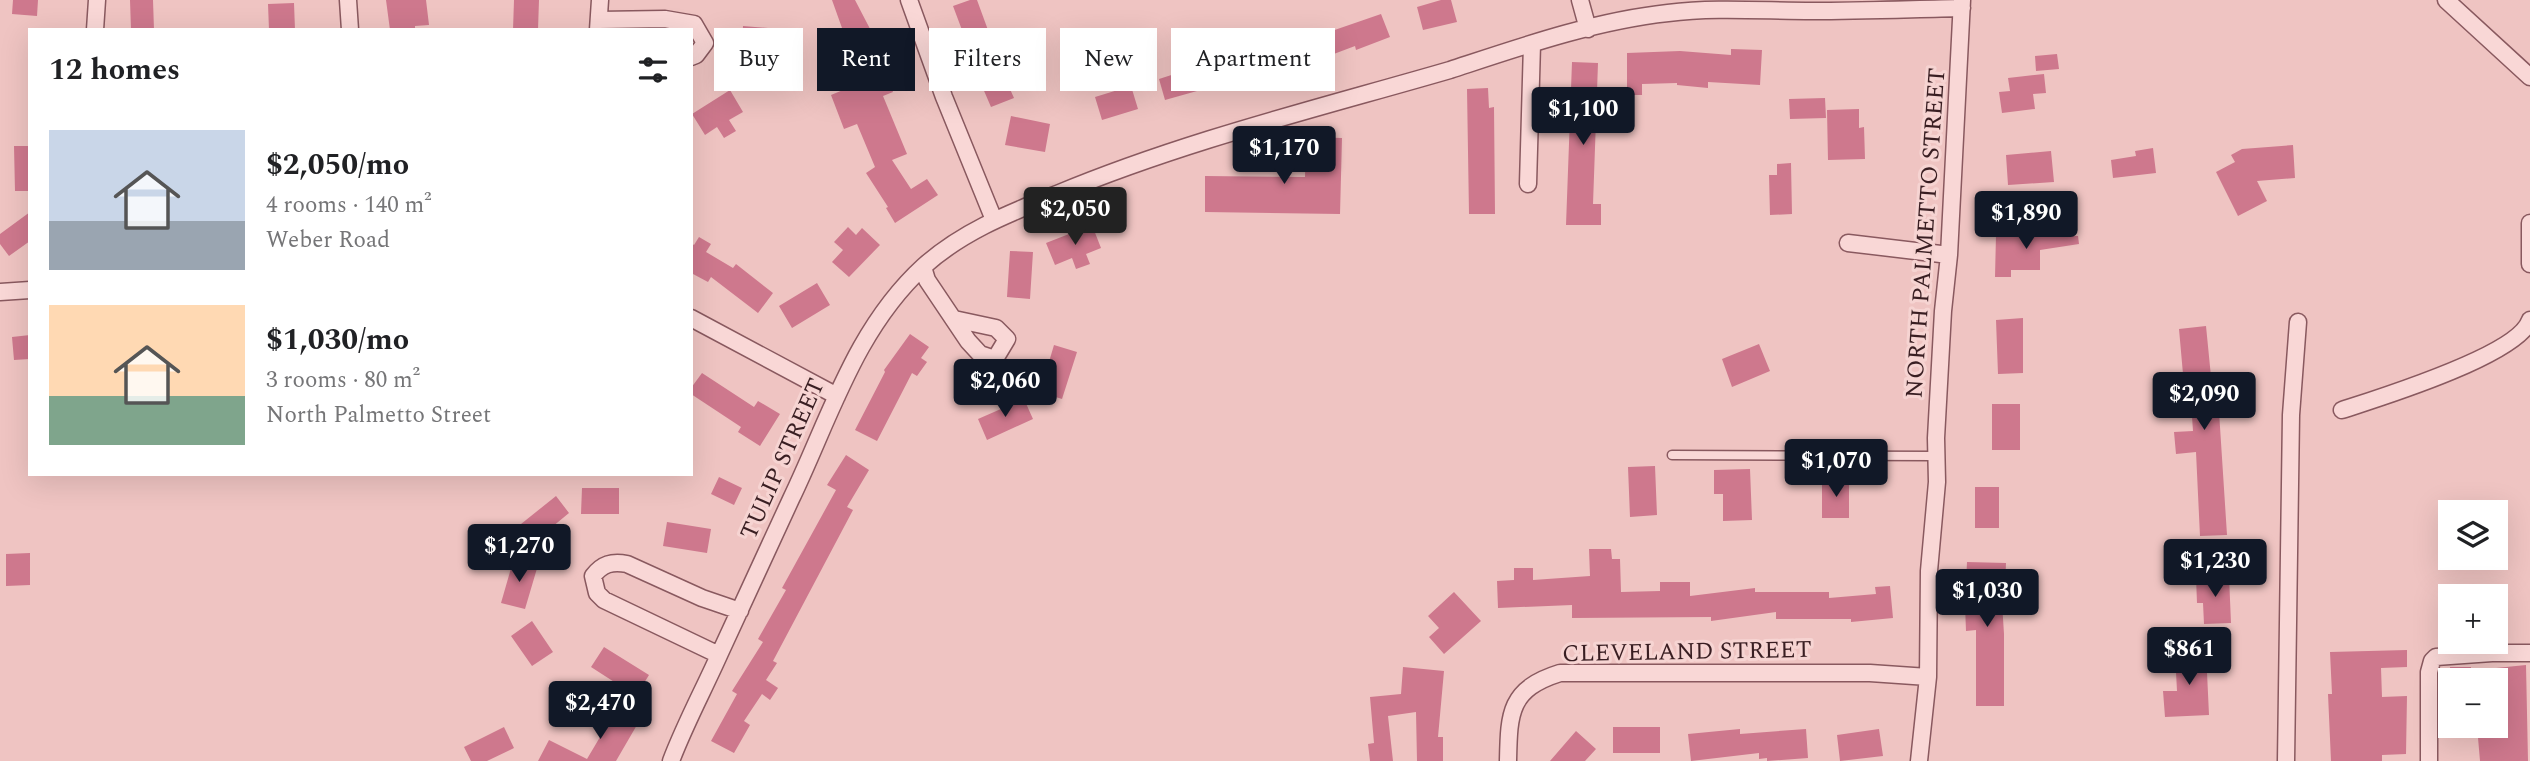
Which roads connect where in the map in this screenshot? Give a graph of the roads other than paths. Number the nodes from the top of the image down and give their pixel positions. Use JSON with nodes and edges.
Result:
{"nodes":[{"id":1,"x":97,"y":0,"type":"edge"},
{"id":2,"x":348,"y":0,"type":"edge"},
{"id":3,"x":600,"y":0,"type":"edge"},
{"id":4,"x":908,"y":0,"type":"edge"},
{"id":5,"x":1580,"y":0,"type":"edge"},
{"id":6,"x":2446,"y":0,"type":"edge"},
{"id":7,"x":1962,"y":4,"type":"edge"},
{"id":8,"x":598,"y":25,"type":"edge"},
{"id":9,"x":95,"y":28,"type":"edge"},
{"id":10,"x":350,"y":28,"type":"edge"},
{"id":11,"x":1588,"y":29,"type":"junction"},
{"id":12,"x":1532,"y":44,"type":"junction"},
{"id":13,"x":693,"y":55,"type":"edge"},
{"id":14,"x":2530,"y":78,"type":"edge"},
{"id":15,"x":1528,"y":184,"type":"dead end"},
{"id":16,"x":994,"y":220,"type":"junction"},
{"id":17,"x":2530,"y":223,"type":"edge"},
{"id":18,"x":1848,"y":243,"type":"dead end"},
{"id":19,"x":1949,"y":255,"type":"junction"},
{"id":20,"x":2530,"y":264,"type":"edge"},
{"id":21,"x":923,"y":267,"type":"junction"},
{"id":22,"x":28,"y":289,"type":"edge"},
{"id":23,"x":0,"y":292,"type":"edge"},
{"id":24,"x":693,"y":319,"type":"edge"},
{"id":25,"x":954,"y":319,"type":"dead end"},
{"id":26,"x":2530,"y":320,"type":"edge"},
{"id":27,"x":2298,"y":322,"type":"dead end"},
{"id":28,"x":836,"y":396,"type":"junction"},
{"id":29,"x":2342,"y":410,"type":"dead end"},
{"id":30,"x":1672,"y":454,"type":"dead end"},
{"id":31,"x":1936,"y":456,"type":"junction"},
{"id":32,"x":740,"y":611,"type":"junction"},
{"id":33,"x":2530,"y":653,"type":"edge"},
{"id":34,"x":719,"y":655,"type":"junction"},
{"id":35,"x":1927,"y":677,"type":"junction"},
{"id":36,"x":671,"y":761,"type":"edge"},
{"id":37,"x":1508,"y":761,"type":"edge"},
{"id":38,"x":1919,"y":761,"type":"edge"},
{"id":39,"x":2286,"y":761,"type":"edge"},
{"id":40,"x":2429,"y":761,"type":"edge"}],
"edges":[{"from":1,"to":9,"type":"street"},
{"from":2,"to":10,"type":"street"},
{"from":3,"to":8,"type":"street"},
{"from":4,"to":16,"type":"street"},
{"from":5,"to":11,"type":"street"},
{"from":6,"to":14,"type":"street"},
{"from":7,"to":11,"type":"street","name":"TULIP STREET"},
{"from":7,"to":19,"type":"street","name":"NORTH PALMETTO STREET"},
{"from":8,"to":13,"type":"street"},
{"from":11,"to":12,"type":"street","name":"TULIP STREET"},
{"from":12,"to":15,"type":"street"},
{"from":12,"to":16,"type":"street","name":"TULIP STREET"},
{"from":16,"to":21,"type":"street","name":"TULIP STREET"},
{"from":17,"to":20,"type":"street"},
{"from":18,"to":19,"type":"street"},
{"from":19,"to":31,"type":"street","name":"NORTH PALMETTO STREET"},
{"from":21,"to":25,"type":"street"},
{"from":21,"to":28,"type":"street","name":"TULIP STREET"},
{"from":22,"to":23,"type":"street"},
{"from":24,"to":28,"type":"street"},
{"from":26,"to":29,"type":"street"},
{"from":27,"to":39,"type":"street"},
{"from":28,"to":32,"type":"street","name":"TULIP STREET"},
{"from":30,"to":31,"type":"lane"},
{"from":31,"to":35,"type":"street","name":"NORTH PALMETTO STREET"},
{"from":32,"to":34,"type":"street","name":"TULIP STREET"},
{"from":32,"to":34,"type":"street"},
{"from":33,"to":40,"type":"street"},
{"from":34,"to":36,"type":"street","name":"TULIP STREET"},
{"from":35,"to":37,"type":"street","name":"CLEVELAND STREET"},
{"from":35,"to":38,"type":"street","name":"NORTH PALMETTO STREET"}]}
